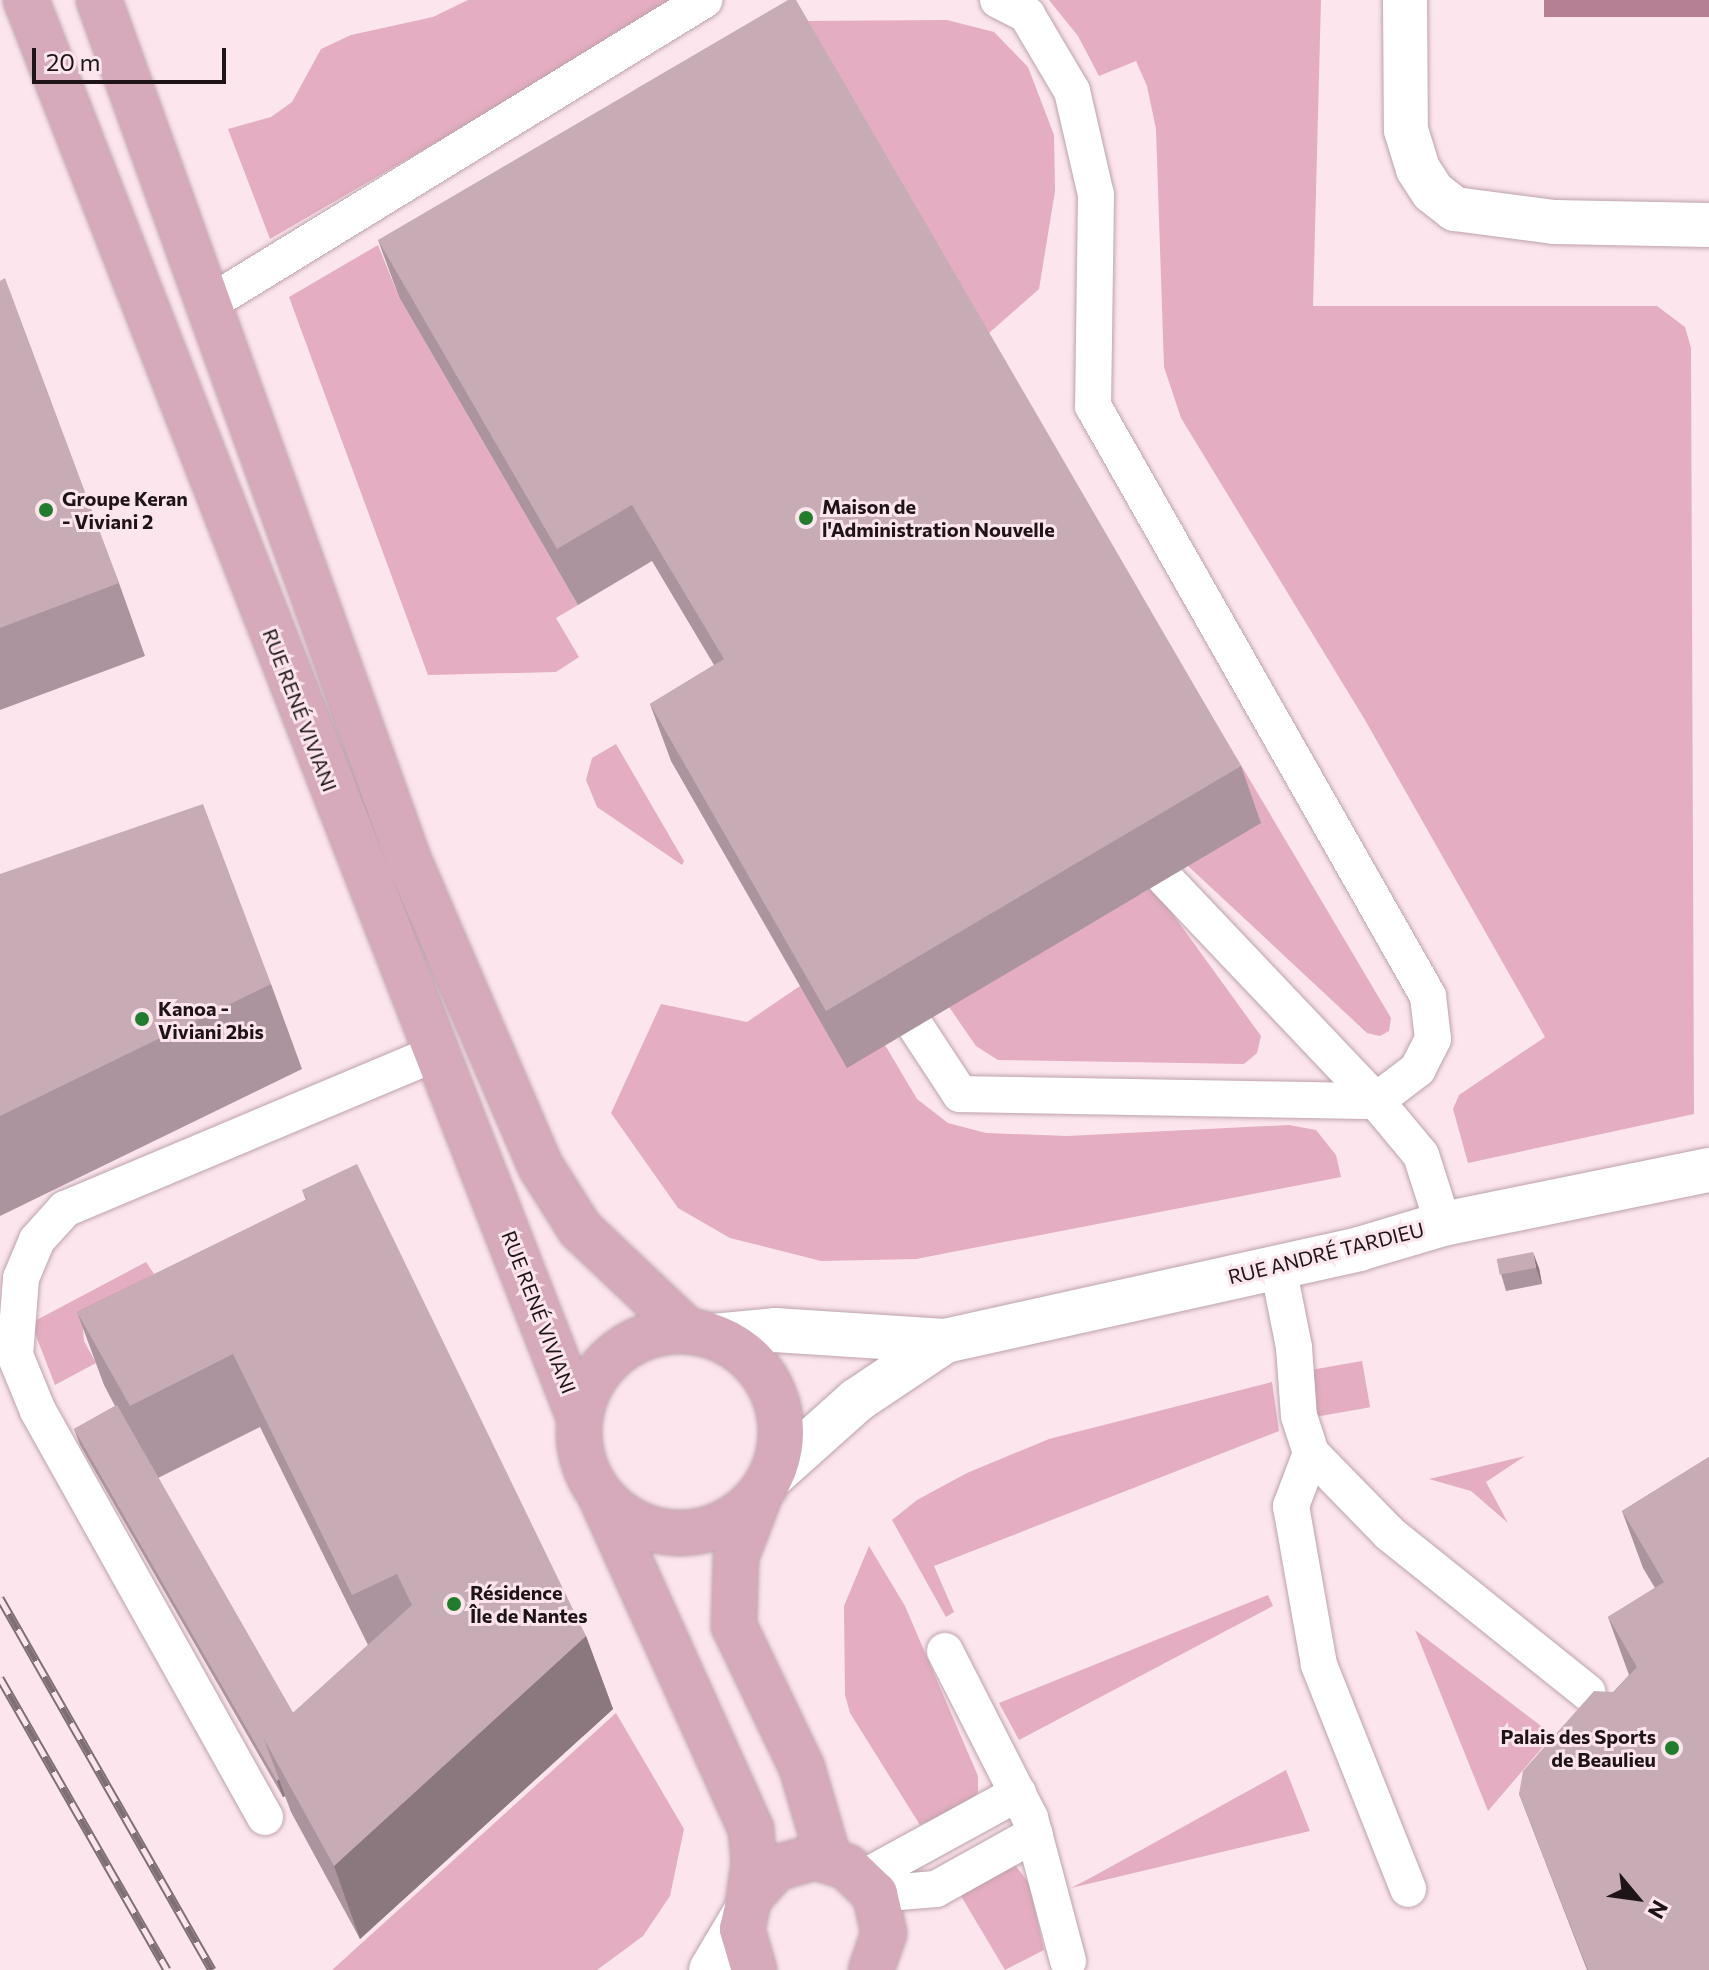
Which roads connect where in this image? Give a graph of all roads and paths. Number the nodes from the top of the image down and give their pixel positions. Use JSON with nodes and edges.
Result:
{"nodes":[{"id":1,"x":26,"y":0,"type":"edge"},
{"id":2,"x":99,"y":0,"type":"edge"},
{"id":3,"x":704,"y":0,"type":"edge"},
{"id":4,"x":998,"y":0,"type":"edge"},
{"id":5,"x":1405,"y":0,"type":"edge"},
{"id":6,"x":1709,"y":225,"type":"edge"},
{"id":7,"x":210,"y":303,"type":"junction"},
{"id":8,"x":1166,"y":880,"type":"dead end"},
{"id":9,"x":916,"y":1027,"type":"dead end"},
{"id":10,"x":438,"y":1052,"type":"junction"},
{"id":11,"x":1376,"y":1101,"type":"junction"},
{"id":12,"x":1709,"y":1170,"type":"edge"},
{"id":13,"x":1443,"y":1224,"type":"junction"},
{"id":14,"x":1278,"y":1267,"type":"junction"},
{"id":15,"x":700,"y":1333,"type":"junction"},
{"id":16,"x":945,"y":1341,"type":"junction"},
{"id":17,"x":579,"y":1417,"type":"junction"},
{"id":18,"x":1311,"y":1453,"type":"junction"},
{"id":19,"x":765,"y":1486,"type":"junction"},
{"id":20,"x":600,"y":1495,"type":"junction"},
{"id":21,"x":945,"y":1651,"type":"dead end"},
{"id":22,"x":1587,"y":1692,"type":"dead end"},
{"id":23,"x":1018,"y":1793,"type":"junction"},
{"id":24,"x":265,"y":1817,"type":"edge"},
{"id":25,"x":1035,"y":1834,"type":"junction"},
{"id":26,"x":856,"y":1877,"type":"junction"},
{"id":27,"x":1408,"y":1889,"type":"dead end"},
{"id":28,"x":746,"y":1907,"type":"junction"},
{"id":29,"x":1068,"y":1961,"type":"dead end"},
{"id":30,"x":711,"y":1970,"type":"edge"},
{"id":31,"x":754,"y":1970,"type":"edge"},
{"id":32,"x":871,"y":1970,"type":"edge"}],
"edges":[{"from":1,"to":10,"type":"main road","name":"RUE RENÉ VIVIANI"},
{"from":2,"to":7,"type":"main road"},
{"from":3,"to":7,"type":"lane"},
{"from":4,"to":11,"type":"lane"},
{"from":5,"to":6,"type":"street"},
{"from":7,"to":15,"type":"main road"},
{"from":8,"to":11,"type":"lane"},
{"from":9,"to":11,"type":"lane"},
{"from":10,"to":17,"type":"main road","name":"RUE RENÉ VIVIANI"},
{"from":10,"to":24,"type":"lane"},
{"from":11,"to":13,"type":"lane"},
{"from":12,"to":13,"type":"street","name":"RUE ANDRÉ TARDIEU"},
{"from":13,"to":14,"type":"street","name":"RUE ANDRÉ TARDIEU"},
{"from":14,"to":16,"type":"street","name":"RUE ANDRÉ TARDIEU"},
{"from":14,"to":18,"type":"lane"},
{"from":15,"to":16,"type":"street","name":"RUE ANDRÉ TARDIEU"},
{"from":15,"to":17,"type":"main road"},
{"from":15,"to":19,"type":"main road"},
{"from":16,"to":19,"type":"street","name":"RUE ANDRÉ TARDIEU"},
{"from":17,"to":20,"type":"main road"},
{"from":18,"to":22,"type":"lane"},
{"from":18,"to":27,"type":"lane"},
{"from":19,"to":20,"type":"main road"},
{"from":19,"to":26,"type":"main road"},
{"from":20,"to":28,"type":"main road"},
{"from":21,"to":23,"type":"lane"},
{"from":23,"to":25,"type":"lane"},
{"from":23,"to":26,"type":"lane"},
{"from":25,"to":26,"type":"lane"},
{"from":25,"to":29,"type":"lane"},
{"from":26,"to":28,"type":"main road"},
{"from":26,"to":32,"type":"main road"},
{"from":28,"to":30,"type":"street"},
{"from":28,"to":31,"type":"main road"}]}
